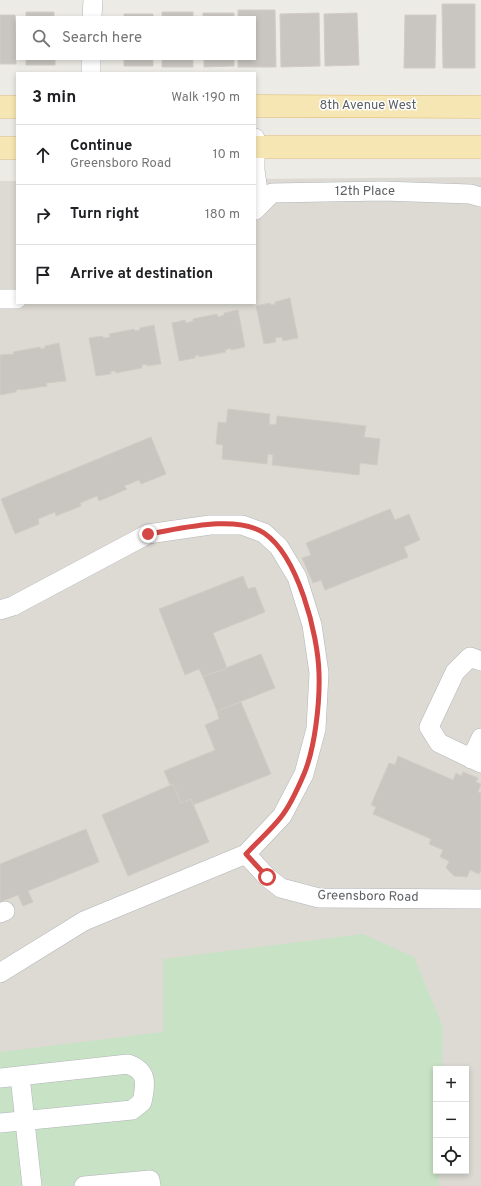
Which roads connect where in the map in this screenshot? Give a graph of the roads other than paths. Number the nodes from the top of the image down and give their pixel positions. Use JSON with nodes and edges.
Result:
{"nodes":[{"id":1,"x":93,"y":0,"type":"edge"},
{"id":2,"x":92,"y":16,"type":"edge"},
{"id":3,"x":91,"y":60,"type":"edge"},
{"id":4,"x":91,"y":72,"type":"edge"},
{"id":5,"x":256,"y":106,"type":"edge"},
{"id":6,"x":481,"y":106,"type":"edge"},
{"id":7,"x":0,"y":107,"type":"edge"},
{"id":8,"x":16,"y":107,"type":"edge"},
{"id":9,"x":256,"y":147,"type":"edge"},
{"id":10,"x":481,"y":147,"type":"edge"},
{"id":11,"x":0,"y":148,"type":"edge"},
{"id":12,"x":16,"y":148,"type":"edge"},
{"id":13,"x":256,"y":183,"type":"edge"},
{"id":14,"x":481,"y":197,"type":"edge"},
{"id":15,"x":258,"y":208,"type":"edge"},
{"id":16,"x":0,"y":299,"type":"edge"},
{"id":17,"x":16,"y":299,"type":"edge"},
{"id":18,"x":0,"y":610,"type":"edge"},
{"id":19,"x":481,"y":661,"type":"edge"},
{"id":20,"x":481,"y":738,"type":"edge"},
{"id":21,"x":476,"y":761,"type":"edge"},
{"id":22,"x":246,"y":854,"type":"junction"},
{"id":23,"x":481,"y":899,"type":"edge"},
{"id":24,"x":0,"y":974,"type":"edge"},
{"id":25,"x":20,"y":1076,"type":"junction"},
{"id":26,"x":0,"y":1078,"type":"edge"},
{"id":27,"x":25,"y":1120,"type":"junction"},
{"id":28,"x":0,"y":1123,"type":"edge"},
{"id":29,"x":32,"y":1186,"type":"edge"},
{"id":30,"x":84,"y":1186,"type":"edge"},
{"id":31,"x":151,"y":1186,"type":"edge"}],
"edges":[{"from":1,"to":2,"type":"street"},
{"from":3,"to":4,"type":"street"},
{"from":5,"to":6,"type":"main road","name":"8th Avenue West"},
{"from":7,"to":8,"type":"main road"},
{"from":9,"to":10,"type":"main road"},
{"from":11,"to":12,"type":"main road"},
{"from":13,"to":15,"type":"street"},
{"from":14,"to":15,"type":"street","name":"12th Place"},
{"from":16,"to":17,"type":"street"},
{"from":18,"to":22,"type":"street"},
{"from":19,"to":21,"type":"street"},
{"from":20,"to":21,"type":"street"},
{"from":22,"to":23,"type":"street","name":"Greensboro Road"},
{"from":22,"to":24,"type":"street"},
{"from":25,"to":26,"type":"street"},
{"from":25,"to":27,"type":"street"},
{"from":25,"to":27,"type":"street"},
{"from":27,"to":28,"type":"street"},
{"from":27,"to":29,"type":"street"},
{"from":30,"to":31,"type":"street"}]}
